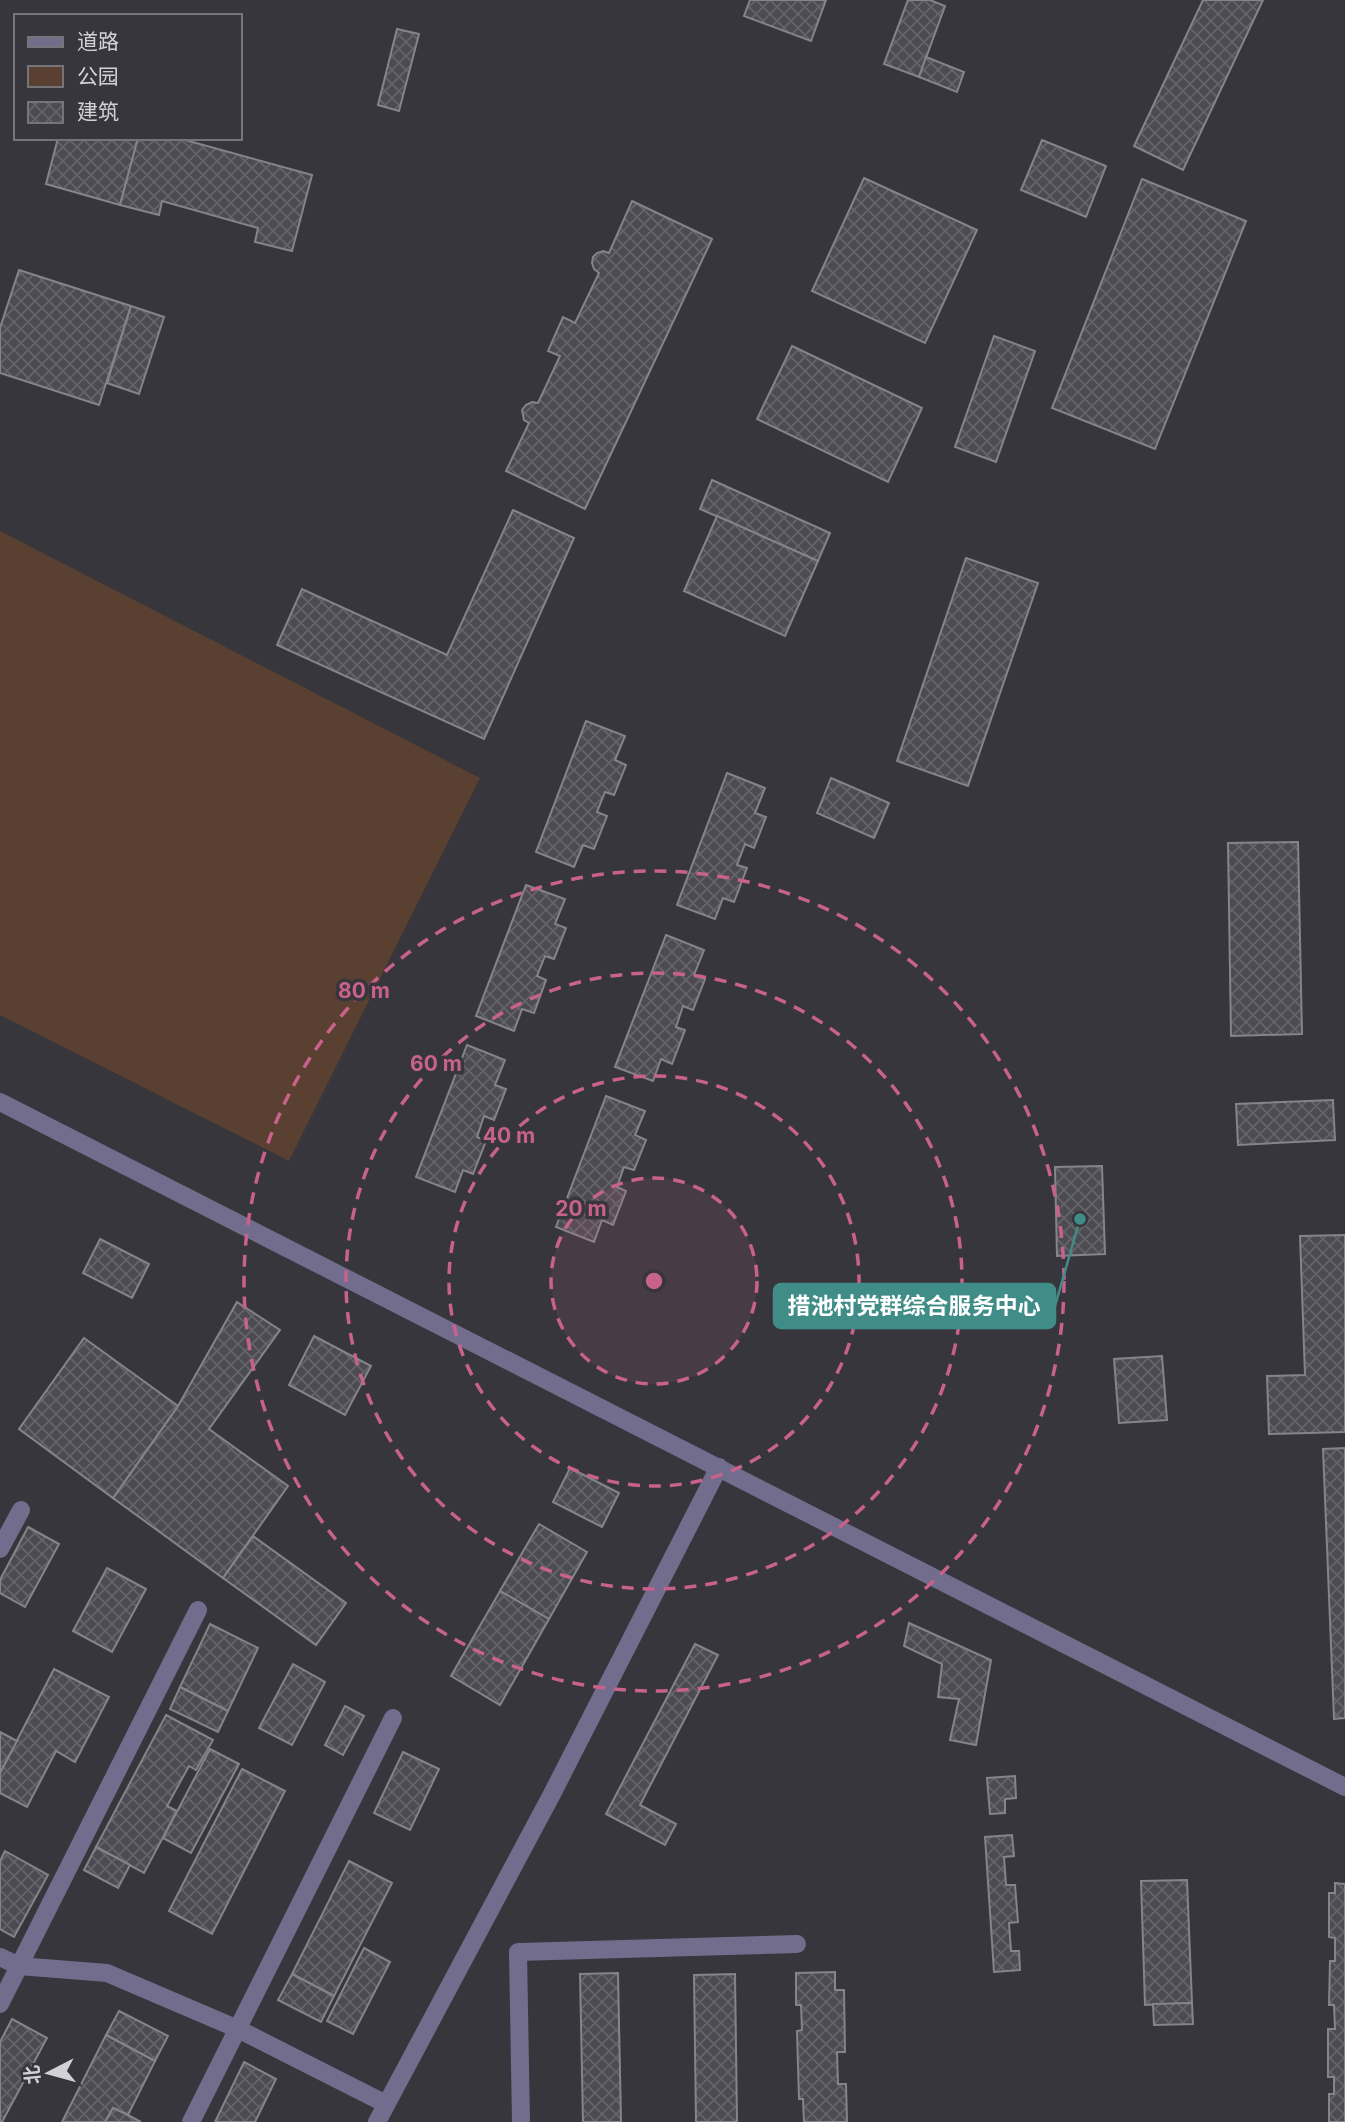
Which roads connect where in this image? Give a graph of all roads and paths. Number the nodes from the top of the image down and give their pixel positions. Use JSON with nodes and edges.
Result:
{"nodes":[{"id":1,"x":0,"y":1102,"type":"edge"},
{"id":2,"x":719,"y":1467,"type":"junction"},
{"id":3,"x":21,"y":1510,"type":"dead end"},
{"id":4,"x":0,"y":1549,"type":"edge"},
{"id":5,"x":198,"y":1610,"type":"dead end"},
{"id":6,"x":393,"y":1718,"type":"dead end"},
{"id":7,"x":1345,"y":1787,"type":"edge"},
{"id":8,"x":797,"y":1944,"type":"dead end"},
{"id":9,"x":0,"y":1957,"type":"edge"},
{"id":10,"x":19,"y":1966,"type":"junction"},
{"id":11,"x":0,"y":2004,"type":"edge"},
{"id":12,"x":238,"y":2029,"type":"junction"},
{"id":13,"x":386,"y":2104,"type":"junction"},
{"id":14,"x":191,"y":2122,"type":"edge"},
{"id":15,"x":377,"y":2122,"type":"edge"},
{"id":16,"x":522,"y":2122,"type":"edge"}],
"edges":[{"from":1,"to":2,"type":"street"},
{"from":2,"to":7,"type":"street"},
{"from":2,"to":13,"type":"street"},
{"from":3,"to":4,"type":"street"},
{"from":5,"to":10,"type":"street"},
{"from":6,"to":12,"type":"street"},
{"from":8,"to":16,"type":"street"},
{"from":9,"to":10,"type":"street"},
{"from":10,"to":11,"type":"street"},
{"from":10,"to":12,"type":"street"},
{"from":12,"to":13,"type":"street"},
{"from":12,"to":14,"type":"street"},
{"from":13,"to":15,"type":"street"}]}
